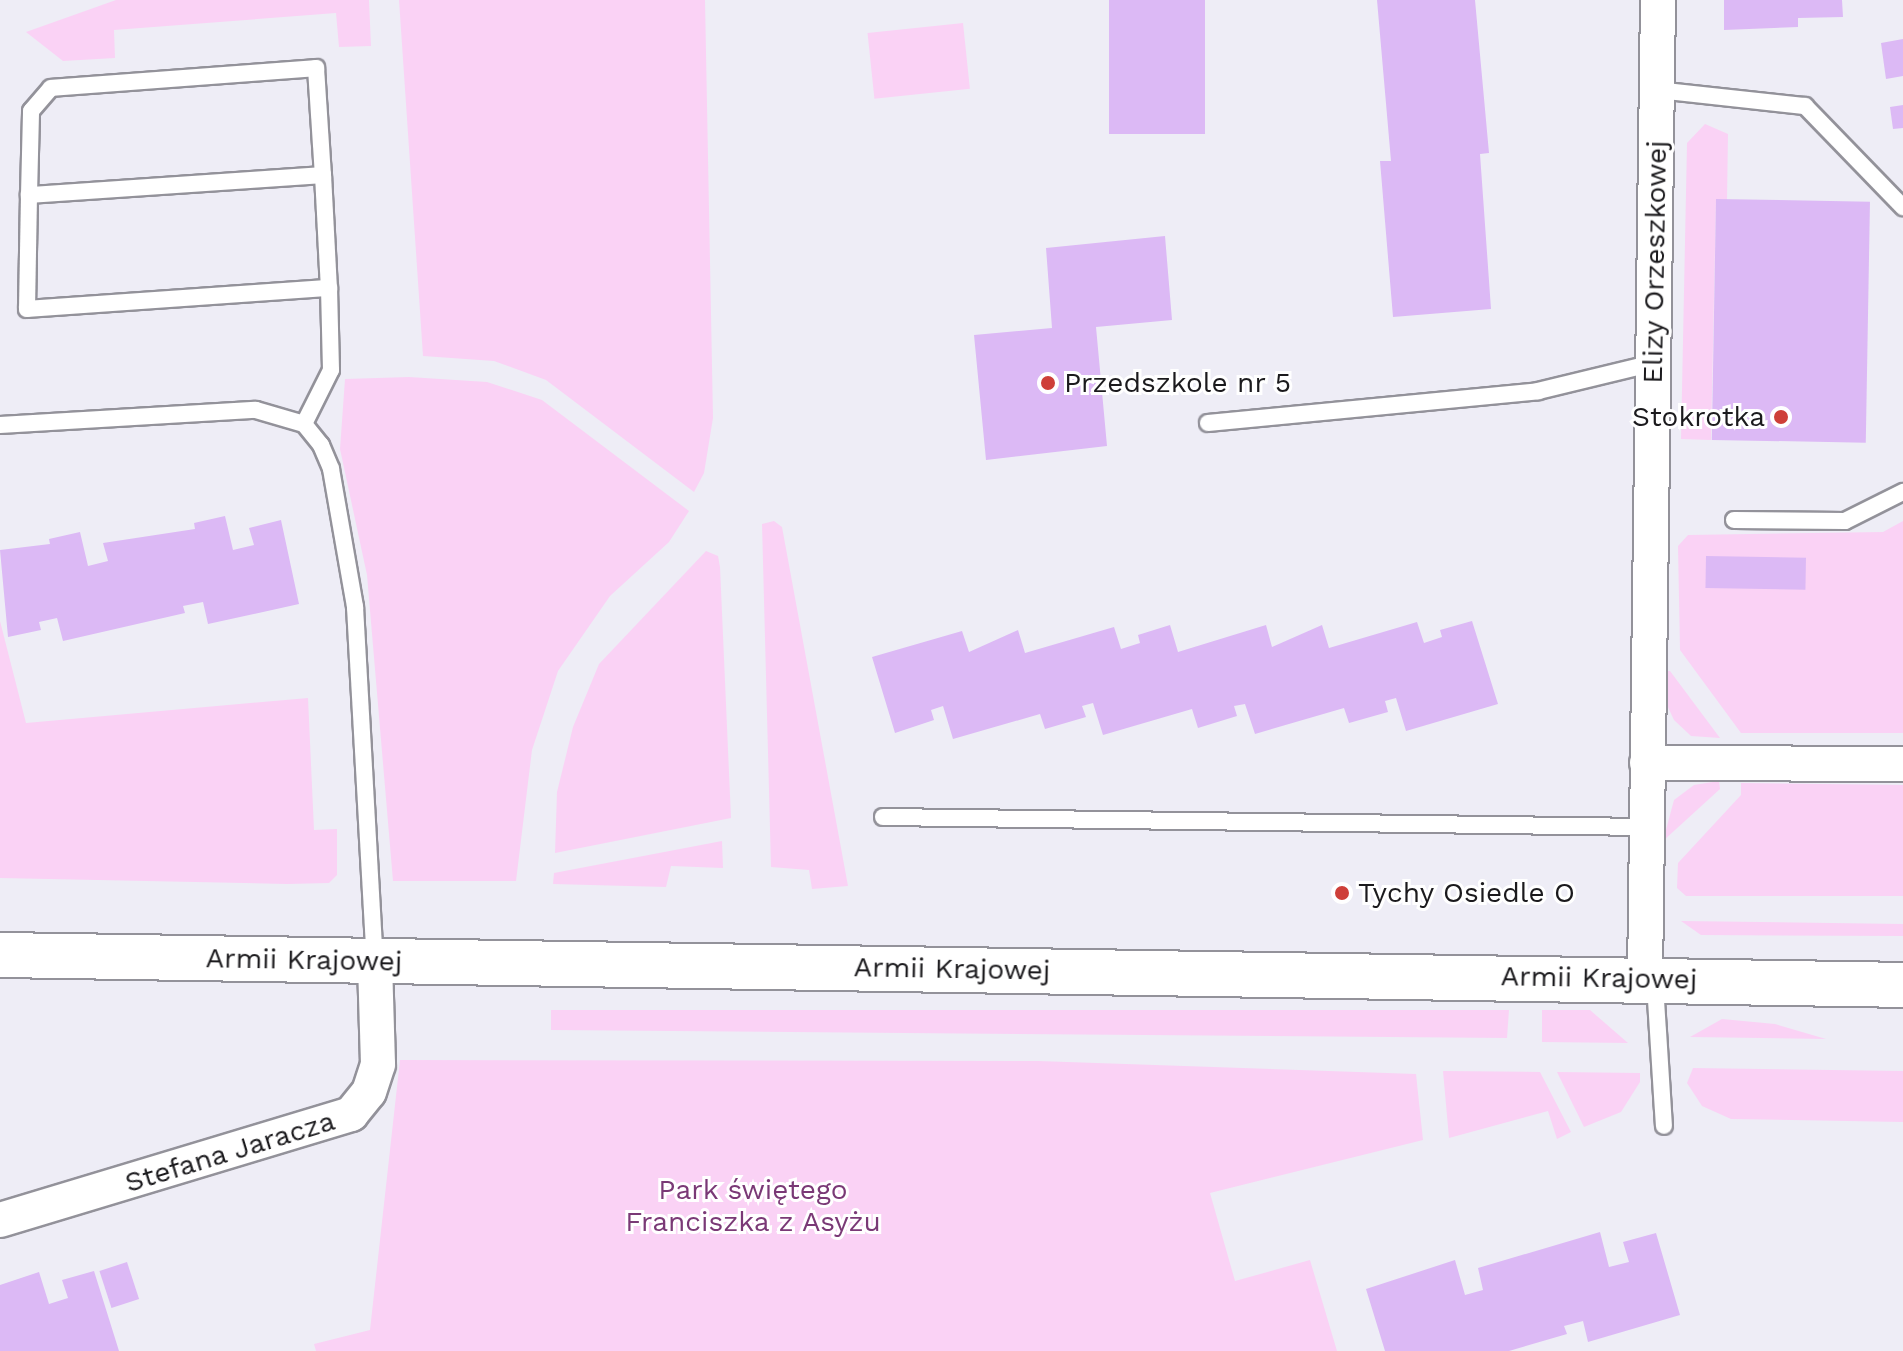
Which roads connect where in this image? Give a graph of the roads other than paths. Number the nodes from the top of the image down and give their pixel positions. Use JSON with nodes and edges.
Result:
{"nodes":[{"id":1,"x":1658,"y":0,"type":"edge"},
{"id":2,"x":1657,"y":90,"type":"junction"},
{"id":3,"x":323,"y":175,"type":"junction"},
{"id":4,"x":29,"y":195,"type":"junction"},
{"id":5,"x":1903,"y":207,"type":"edge"},
{"id":6,"x":329,"y":288,"type":"junction"},
{"id":7,"x":1654,"y":363,"type":"junction"},
{"id":8,"x":1208,"y":423,"type":"dead end"},
{"id":9,"x":304,"y":424,"type":"junction"},
{"id":10,"x":0,"y":425,"type":"edge"},
{"id":11,"x":1903,"y":492,"type":"edge"},
{"id":12,"x":1734,"y":520,"type":"dead end"},
{"id":13,"x":1647,"y":763,"type":"junction"},
{"id":14,"x":1903,"y":764,"type":"edge"},
{"id":15,"x":883,"y":817,"type":"dead end"},
{"id":16,"x":1646,"y":827,"type":"junction"},
{"id":17,"x":0,"y":955,"type":"edge"},
{"id":18,"x":375,"y":961,"type":"junction"},
{"id":19,"x":1650,"y":978,"type":"junction"},
{"id":20,"x":1903,"y":985,"type":"edge"},
{"id":21,"x":1664,"y":1126,"type":"dead end"},
{"id":22,"x":0,"y":1220,"type":"edge"}],
"edges":[{"from":1,"to":2,"type":"street","name":"Elizy Orzeszkowej"},
{"from":2,"to":5,"type":"lane"},
{"from":2,"to":7,"type":"street","name":"Elizy Orzeszkowej"},
{"from":3,"to":4,"type":"lane"},
{"from":3,"to":4,"type":"lane"},
{"from":3,"to":6,"type":"lane"},
{"from":4,"to":6,"type":"lane"},
{"from":6,"to":9,"type":"lane"},
{"from":7,"to":8,"type":"lane"},
{"from":7,"to":13,"type":"street","name":"Elizy Orzeszkowej"},
{"from":9,"to":10,"type":"lane"},
{"from":9,"to":18,"type":"lane"},
{"from":11,"to":12,"type":"lane"},
{"from":13,"to":14,"type":"street"},
{"from":13,"to":16,"type":"street","name":"Elizy Orzeszkowej"},
{"from":15,"to":16,"type":"lane"},
{"from":16,"to":19,"type":"street","name":"Elizy Orzeszkowej"},
{"from":17,"to":18,"type":"street","name":"Armii Krajowej"},
{"from":18,"to":19,"type":"street","name":"Armii Krajowej"},
{"from":18,"to":22,"type":"street","name":"Stefana Jaracza"},
{"from":19,"to":20,"type":"street","name":"Armii Krajowej"},
{"from":19,"to":21,"type":"lane"}]}
